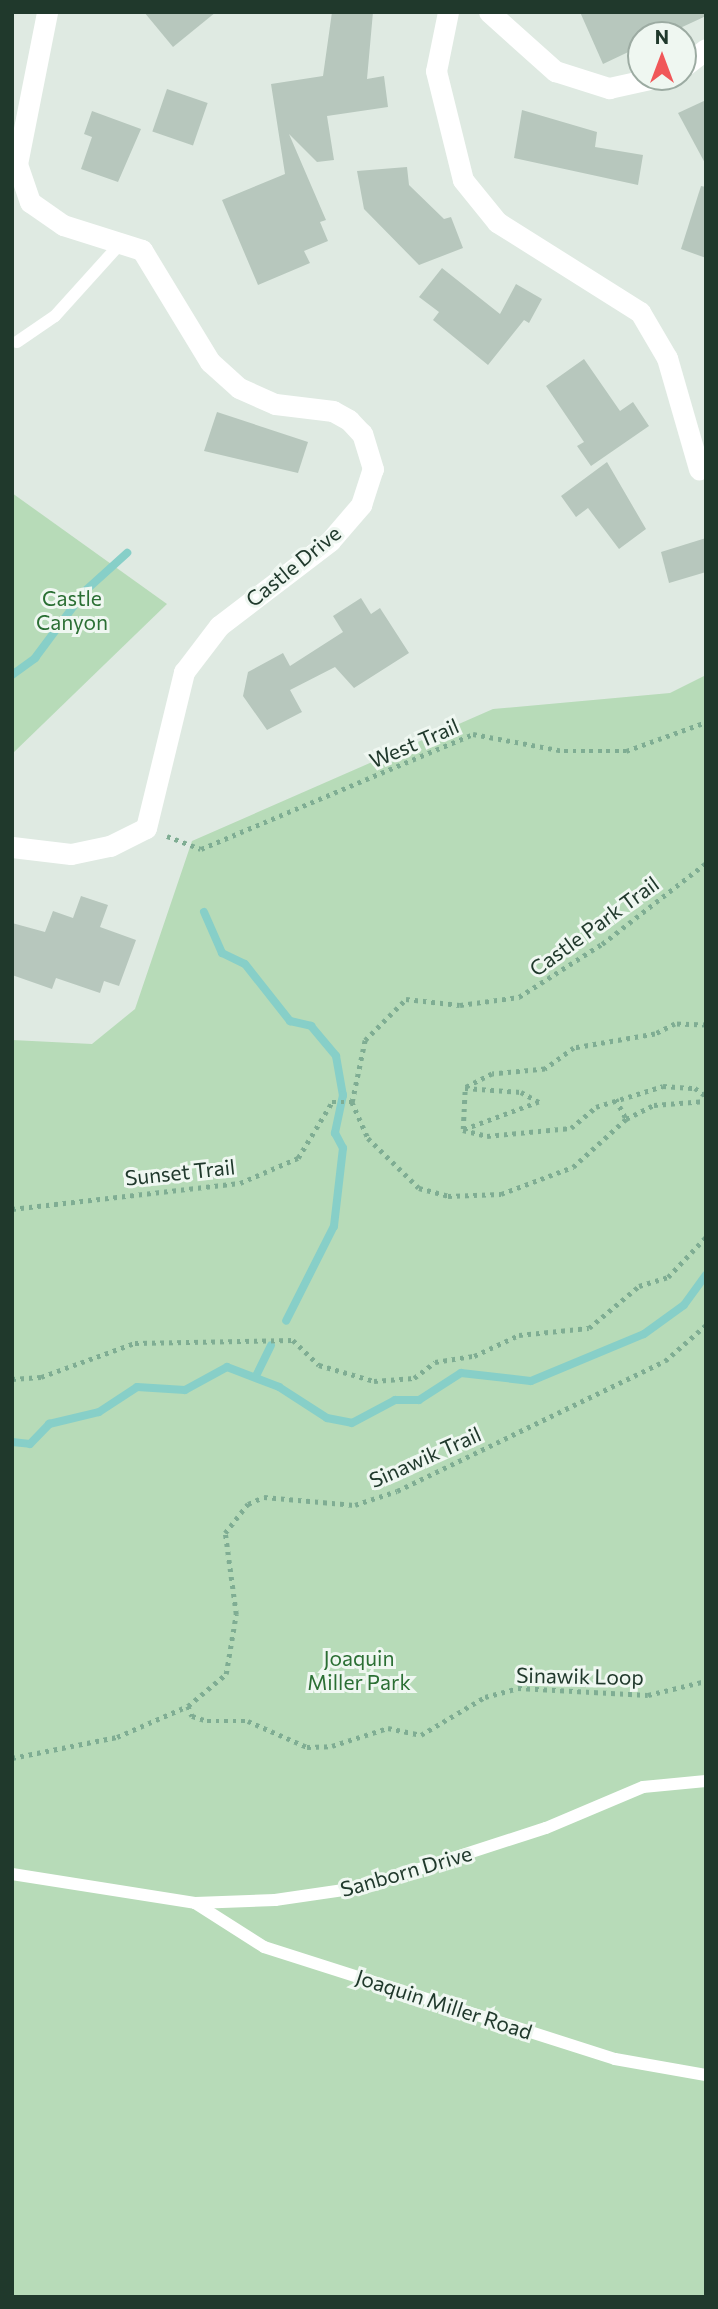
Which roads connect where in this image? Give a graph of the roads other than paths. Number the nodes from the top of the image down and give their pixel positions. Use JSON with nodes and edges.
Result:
{"nodes":[{"id":1,"x":47,"y":12,"type":"edge"},
{"id":2,"x":448,"y":12,"type":"edge"},
{"id":3,"x":489,"y":12,"type":"edge"},
{"id":4,"x":627,"y":84,"type":"edge"},
{"id":5,"x":121,"y":243,"type":"junction"},
{"id":6,"x":17,"y":342,"type":"dead end"},
{"id":7,"x":699,"y":469,"type":"dead end"},
{"id":8,"x":12,"y":847,"type":"edge"},
{"id":9,"x":706,"y":1781,"type":"edge"},
{"id":10,"x":12,"y":1874,"type":"edge"},
{"id":11,"x":195,"y":1903,"type":"junction"},
{"id":12,"x":706,"y":2075,"type":"edge"}],
"edges":[{"from":1,"to":5,"type":"street","name":"Castle Drive"},
{"from":2,"to":7,"type":"street"},
{"from":3,"to":4,"type":"street"},
{"from":5,"to":6,"type":"lane"},
{"from":5,"to":8,"type":"street","name":"Castle Drive"},
{"from":9,"to":11,"type":"lane","name":"Sanborn Drive"},
{"from":10,"to":11,"type":"lane","name":"Sanborn Drive"},
{"from":11,"to":12,"type":"lane","name":"Joaquin Miller Road"}]}
